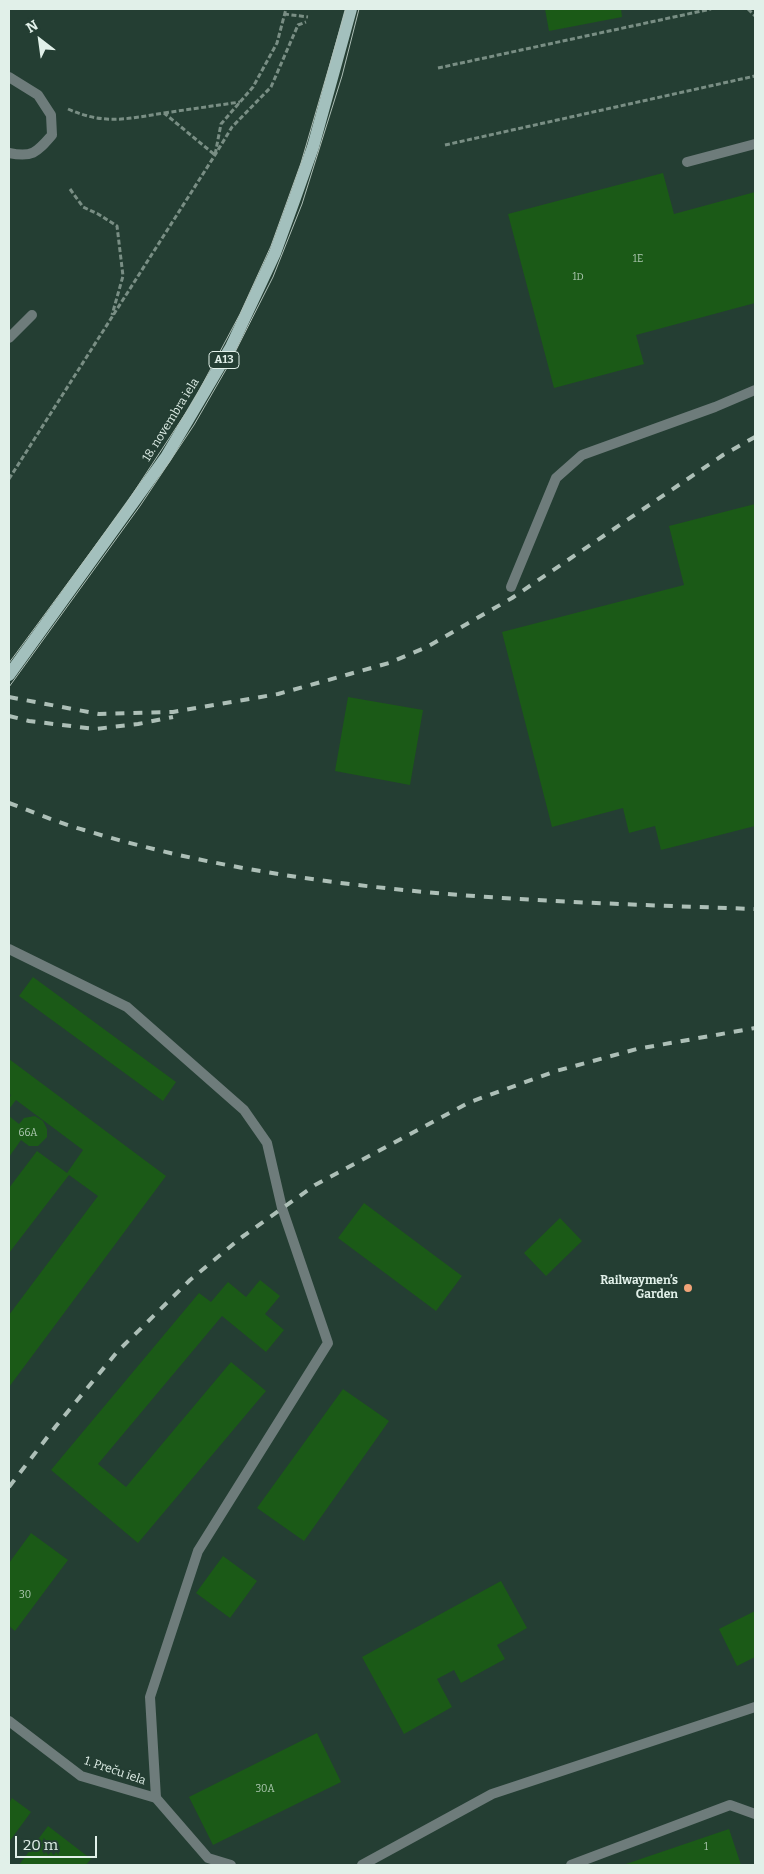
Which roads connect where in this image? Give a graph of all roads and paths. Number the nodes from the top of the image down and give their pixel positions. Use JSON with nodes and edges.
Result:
{"nodes":[{"id":1,"x":286,"y":9,"type":"edge"},
{"id":2,"x":351,"y":9,"type":"edge"},
{"id":3,"x":711,"y":9,"type":"edge"},
{"id":4,"x":748,"y":9,"type":"edge"},
{"id":5,"x":284,"y":14,"type":"junction"},
{"id":6,"x":755,"y":16,"type":"edge"},
{"id":7,"x":308,"y":17,"type":"dead end"},
{"id":8,"x":306,"y":22,"type":"dead end"},
{"id":9,"x":438,"y":68,"type":"dead end"},
{"id":10,"x":755,"y":76,"type":"edge"},
{"id":11,"x":9,"y":77,"type":"edge"},
{"id":12,"x":38,"y":95,"type":"junction"},
{"id":13,"x":240,"y":102,"type":"junction"},
{"id":14,"x":164,"y":114,"type":"junction"},
{"id":15,"x":445,"y":144,"type":"dead end"},
{"id":16,"x":755,"y":144,"type":"edge"},
{"id":17,"x":14,"y":154,"type":"edge"},
{"id":18,"x":215,"y":156,"type":"junction"},
{"id":19,"x":688,"y":162,"type":"dead end"},
{"id":20,"x":70,"y":189,"type":"dead end"},
{"id":21,"x":32,"y":315,"type":"dead end"},
{"id":22,"x":112,"y":318,"type":"junction"},
{"id":23,"x":9,"y":338,"type":"edge"},
{"id":24,"x":755,"y":390,"type":"edge"},
{"id":25,"x":9,"y":479,"type":"edge"},
{"id":26,"x":511,"y":587,"type":"dead end"},
{"id":27,"x":11,"y":672,"type":"edge"},
{"id":28,"x":9,"y":948,"type":"edge"},
{"id":29,"x":755,"y":1707,"type":"edge"},
{"id":30,"x":9,"y":1721,"type":"edge"},
{"id":31,"x":156,"y":1798,"type":"junction"},
{"id":32,"x":755,"y":1814,"type":"edge"},
{"id":33,"x":231,"y":1865,"type":"edge"},
{"id":34,"x":362,"y":1865,"type":"edge"},
{"id":35,"x":571,"y":1865,"type":"edge"}],
"edges":[{"from":1,"to":5,"type":"path"},
{"from":2,"to":27,"type":"main road","name":"18. novembra iela","number":"A13"},
{"from":3,"to":9,"type":"path"},
{"from":4,"to":6,"type":"path"},
{"from":5,"to":7,"type":"path"},
{"from":5,"to":13,"type":"path"},
{"from":8,"to":18,"type":"path"},
{"from":10,"to":15,"type":"path"},
{"from":11,"to":12,"type":"street"},
{"from":12,"to":14,"type":"path"},
{"from":12,"to":17,"type":"street"},
{"from":13,"to":14,"type":"path"},
{"from":13,"to":18,"type":"path"},
{"from":14,"to":18,"type":"path"},
{"from":16,"to":19,"type":"street"},
{"from":18,"to":22,"type":"path"},
{"from":20,"to":22,"type":"path"},
{"from":21,"to":23,"type":"street"},
{"from":22,"to":25,"type":"path"},
{"from":24,"to":26,"type":"street"},
{"from":28,"to":31,"type":"street"},
{"from":29,"to":34,"type":"street"},
{"from":30,"to":31,"type":"street","name":"1. Preču iela"},
{"from":31,"to":33,"type":"street","name":"1. Preču iela"},
{"from":32,"to":35,"type":"street"}]}
